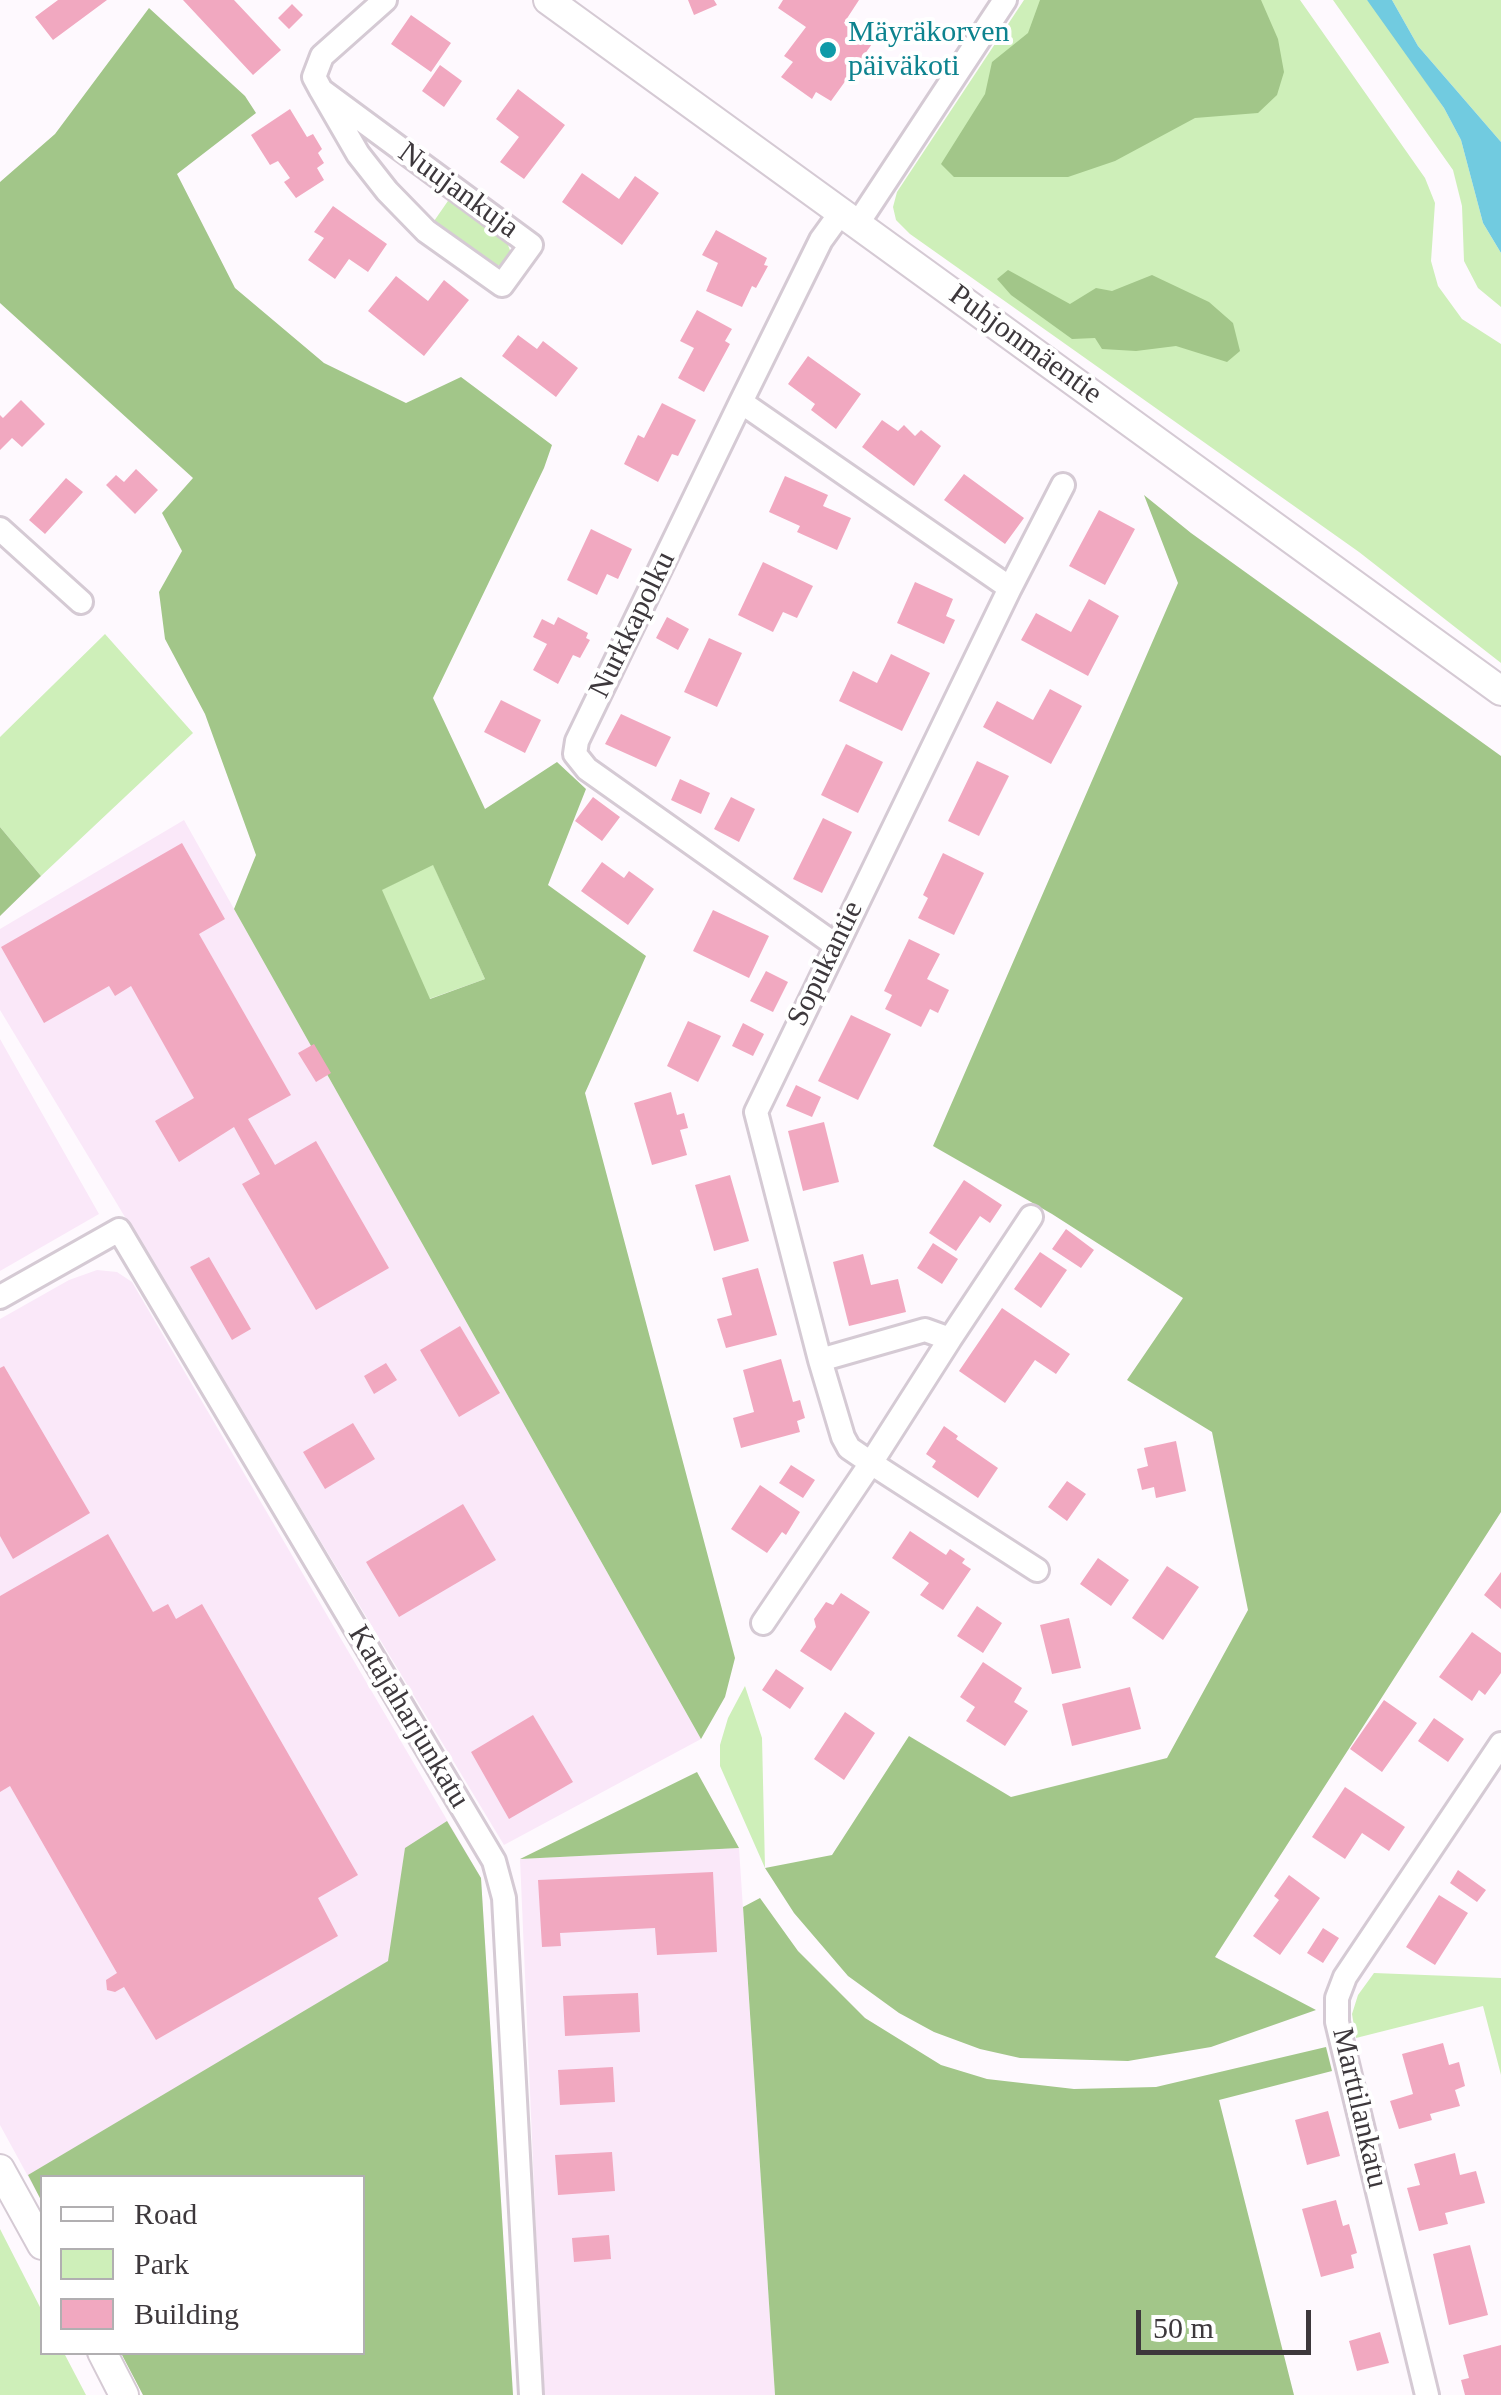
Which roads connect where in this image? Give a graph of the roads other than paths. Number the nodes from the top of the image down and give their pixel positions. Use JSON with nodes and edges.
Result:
{"nodes":[{"id":1,"x":384,"y":0,"type":"edge"},
{"id":2,"x":548,"y":0,"type":"edge"},
{"id":3,"x":1005,"y":0,"type":"edge"},
{"id":4,"x":320,"y":90,"type":"junction"},
{"id":5,"x":850,"y":218,"type":"junction"},
{"id":6,"x":741,"y":402,"type":"junction"},
{"id":7,"x":1063,"y":485,"type":"dead end"},
{"id":8,"x":0,"y":529,"type":"edge"},
{"id":9,"x":1010,"y":588,"type":"junction"},
{"id":10,"x":81,"y":602,"type":"dead end"},
{"id":11,"x":1501,"y":690,"type":"edge"},
{"id":12,"x":834,"y":944,"type":"junction"},
{"id":13,"x":1031,"y":1217,"type":"dead end"},
{"id":14,"x":0,"y":1298,"type":"edge"},
{"id":15,"x":950,"y":1339,"type":"junction"},
{"id":16,"x":820,"y":1360,"type":"junction"},
{"id":17,"x":871,"y":1462,"type":"junction"},
{"id":18,"x":1036,"y":1570,"type":"dead end"},
{"id":19,"x":763,"y":1623,"type":"dead end"},
{"id":20,"x":1501,"y":1744,"type":"edge"},
{"id":21,"x":0,"y":2169,"type":"edge"},
{"id":22,"x":40,"y":2241,"type":"edge"},
{"id":23,"x":104,"y":2355,"type":"edge"},
{"id":24,"x":124,"y":2395,"type":"edge"},
{"id":25,"x":531,"y":2395,"type":"edge"},
{"id":26,"x":1426,"y":2395,"type":"edge"}],
"edges":[{"from":1,"to":4,"type":"street"},
{"from":2,"to":5,"type":"street","name":"Puhjonmäentie"},
{"from":3,"to":5,"type":"street","name":"Nurkkapolku"},
{"from":4,"to":4,"type":"street","name":"Nuujankuja"},
{"from":5,"to":6,"type":"street","name":"Nurkkapolku"},
{"from":5,"to":11,"type":"street","name":"Puhjonmäentie"},
{"from":6,"to":9,"type":"street"},
{"from":6,"to":12,"type":"street","name":"Nurkkapolku"},
{"from":7,"to":9,"type":"street","name":"Sopukantie"},
{"from":8,"to":10,"type":"street"},
{"from":9,"to":12,"type":"street","name":"Sopukantie"},
{"from":12,"to":16,"type":"street","name":"Sopukantie"},
{"from":13,"to":15,"type":"street"},
{"from":14,"to":25,"type":"street","name":"Katajaharjunkatu"},
{"from":15,"to":16,"type":"street"},
{"from":15,"to":17,"type":"street"},
{"from":16,"to":17,"type":"street","name":"Sopukantie"},
{"from":17,"to":18,"type":"street","name":"Sopukantie"},
{"from":17,"to":19,"type":"street"},
{"from":20,"to":26,"type":"street","name":"Marttilankatu"},
{"from":21,"to":22,"type":"street"},
{"from":23,"to":24,"type":"street"}]}
